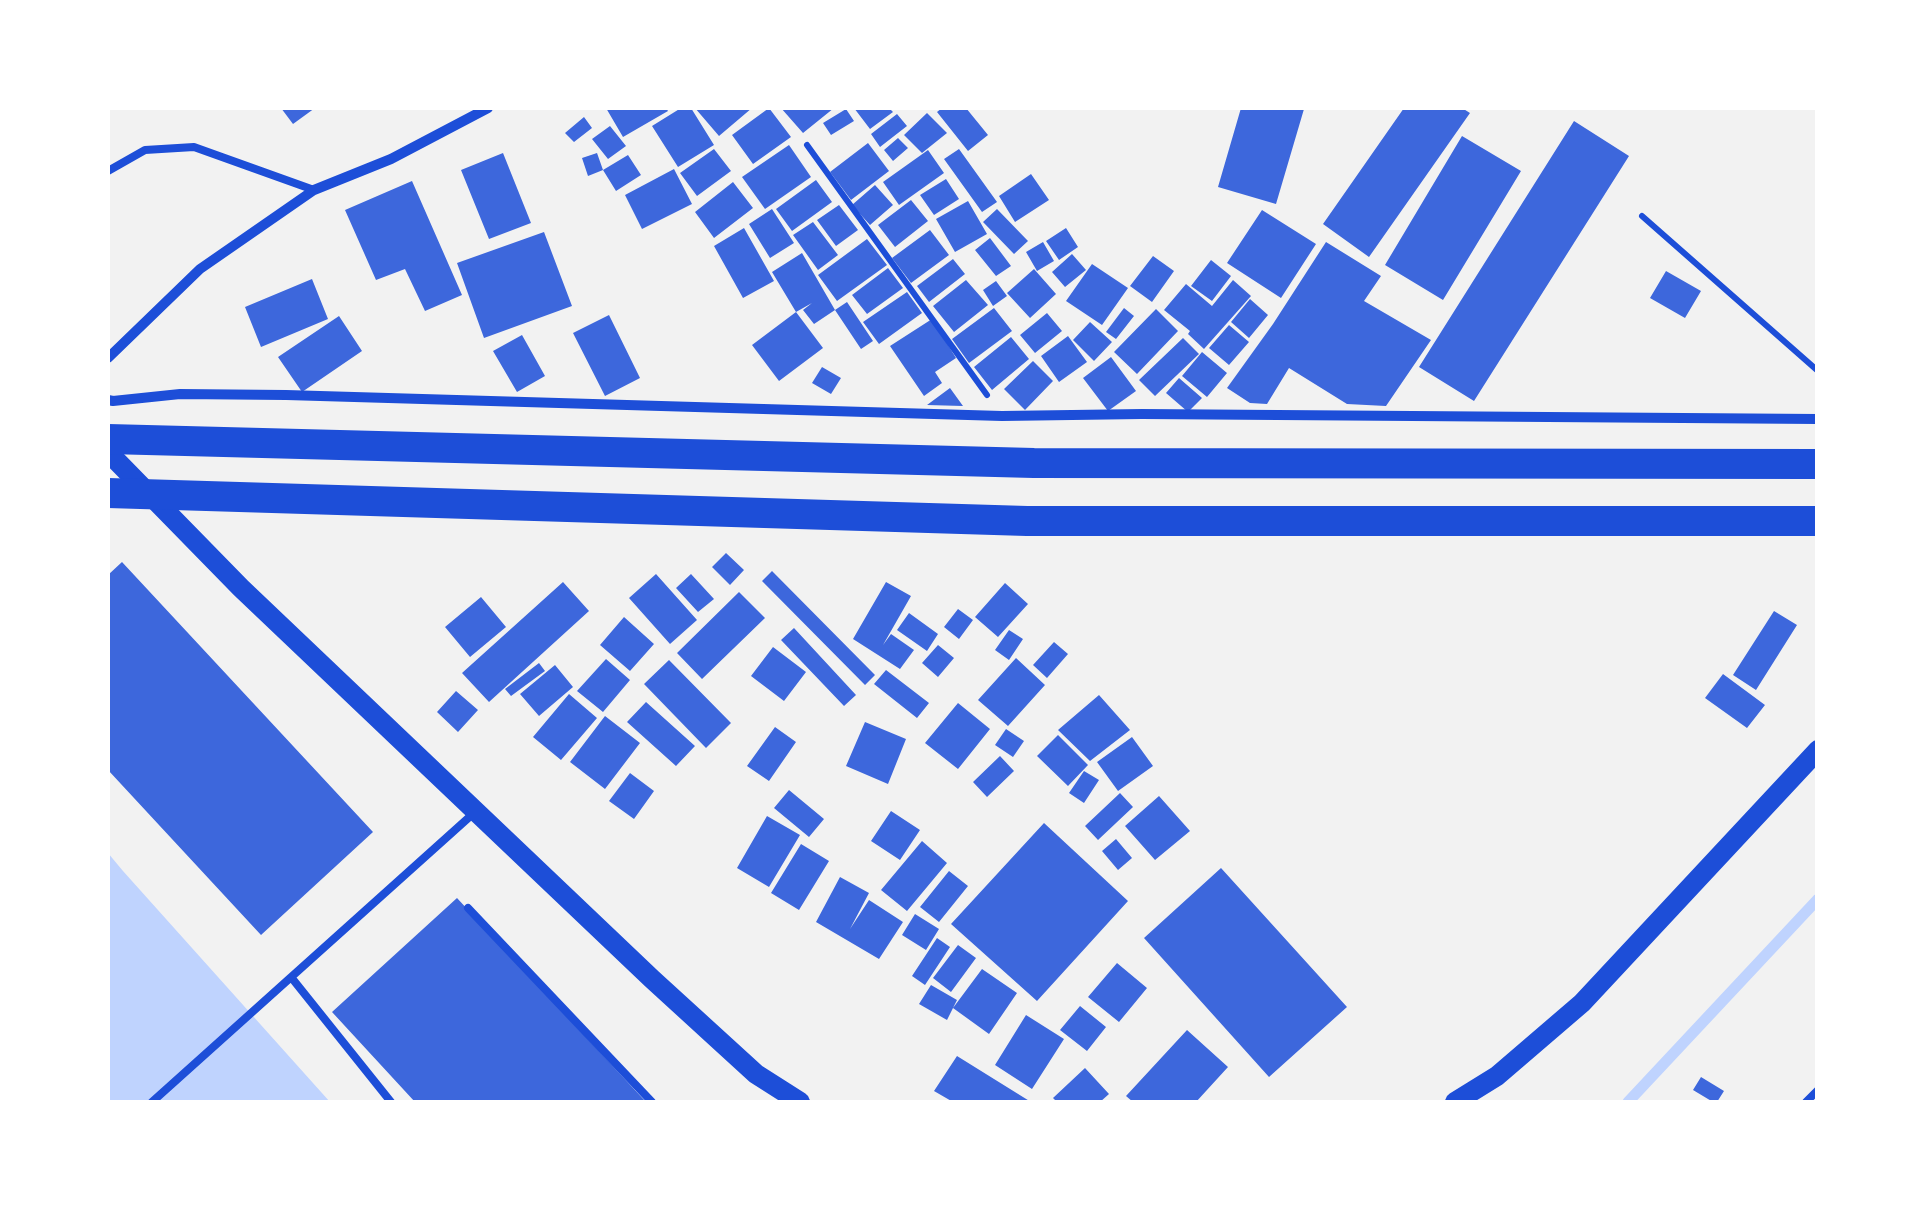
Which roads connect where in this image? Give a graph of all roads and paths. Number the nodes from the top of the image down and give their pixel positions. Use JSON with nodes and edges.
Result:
{"nodes":[{"id":1,"x":488,"y":108,"type":"edge"},
{"id":2,"x":808,"y":145,"type":"dead end"},
{"id":3,"x":108,"y":171,"type":"edge"},
{"id":4,"x":314,"y":190,"type":"junction"},
{"id":5,"x":1642,"y":216,"type":"dead end"},
{"id":6,"x":108,"y":358,"type":"edge"},
{"id":7,"x":1818,"y":371,"type":"edge"},
{"id":8,"x":108,"y":400,"type":"edge"},
{"id":9,"x":1002,"y":416,"type":"junction"},
{"id":10,"x":1818,"y":419,"type":"edge"},
{"id":11,"x":108,"y":438,"type":"edge"},
{"id":12,"x":108,"y":452,"type":"edge"},
{"id":13,"x":1818,"y":464,"type":"edge"},
{"id":14,"x":108,"y":492,"type":"edge"},
{"id":15,"x":1818,"y":521,"type":"edge"},
{"id":16,"x":1818,"y":750,"type":"edge"},
{"id":17,"x":475,"y":812,"type":"junction"},
{"id":18,"x":468,"y":908,"type":"dead end"},
{"id":19,"x":291,"y":977,"type":"junction"},
{"id":20,"x":1816,"y":1093,"type":"edge"},
{"id":21,"x":776,"y":1096,"type":"edge"},
{"id":22,"x":152,"y":1102,"type":"edge"},
{"id":23,"x":392,"y":1102,"type":"edge"},
{"id":24,"x":652,"y":1102,"type":"edge"},
{"id":25,"x":800,"y":1102,"type":"edge"},
{"id":26,"x":1455,"y":1102,"type":"edge"},
{"id":27,"x":1806,"y":1102,"type":"edge"}],
"edges":[{"from":1,"to":4,"type":"street"},
{"from":2,"to":9,"type":"path"},
{"from":3,"to":4,"type":"lane"},
{"from":4,"to":6,"type":"street"},
{"from":5,"to":7,"type":"path"},
{"from":8,"to":9,"type":"street"},
{"from":9,"to":10,"type":"street"},
{"from":11,"to":13,"type":"highway"},
{"from":12,"to":17,"type":"main road"},
{"from":14,"to":15,"type":"highway"},
{"from":16,"to":26,"type":"main road"},
{"from":17,"to":19,"type":"lane"},
{"from":17,"to":21,"type":"main road"},
{"from":18,"to":24,"type":"lane"},
{"from":19,"to":22,"type":"lane"},
{"from":19,"to":23,"type":"lane"},
{"from":20,"to":27,"type":"lane"},
{"from":21,"to":25,"type":"main road"}]}
